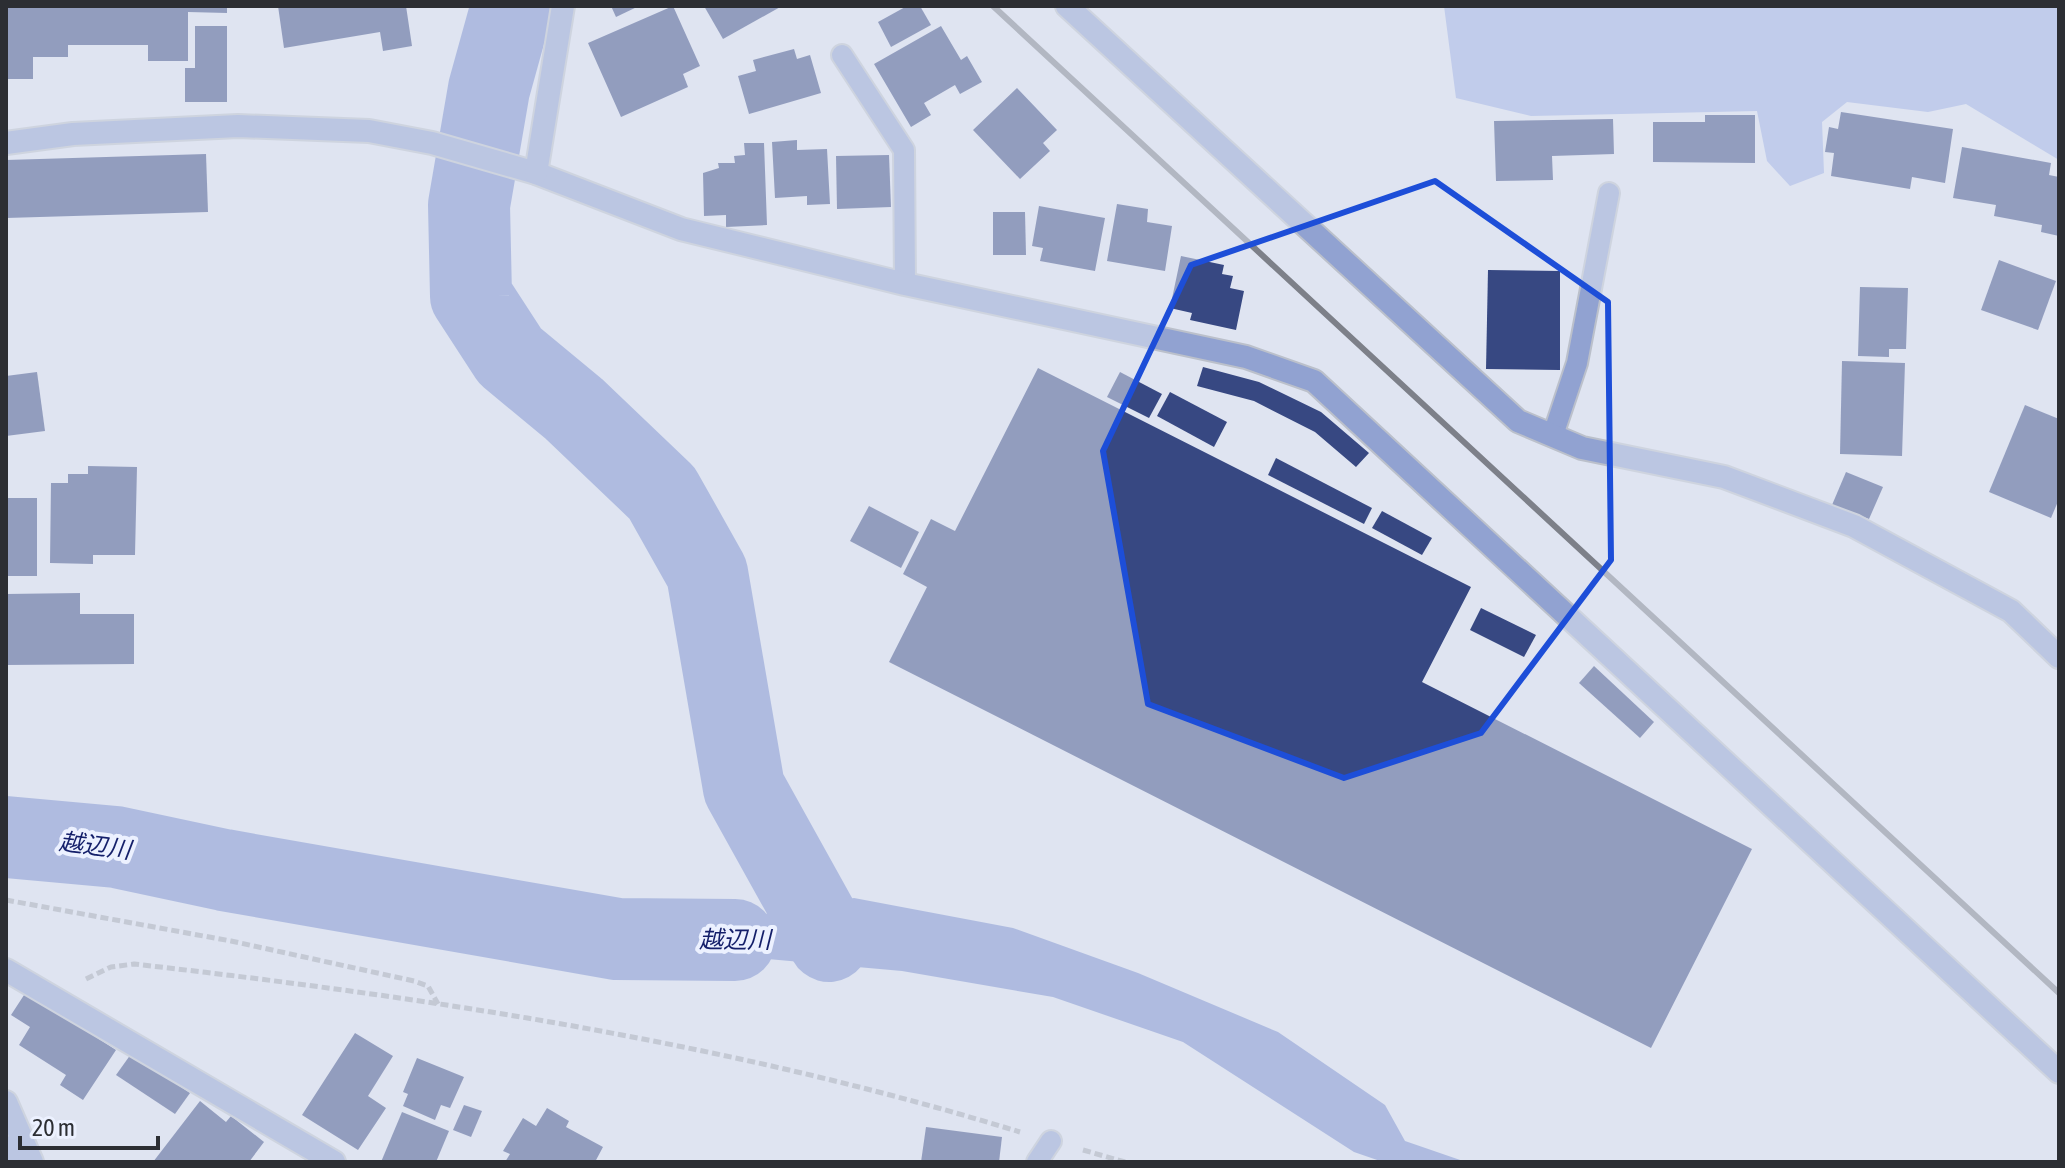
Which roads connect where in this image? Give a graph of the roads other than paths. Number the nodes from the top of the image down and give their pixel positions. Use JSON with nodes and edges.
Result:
{"nodes":[{"id":1,"x":563,"y":6,"type":"edge"},
{"id":2,"x":1067,"y":6,"type":"edge"},
{"id":3,"x":842,"y":55,"type":"dead end"},
{"id":4,"x":6,"y":143,"type":"edge"},
{"id":5,"x":536,"y":173,"type":"junction"},
{"id":6,"x":1609,"y":193,"type":"dead end"},
{"id":7,"x":905,"y":284,"type":"junction"},
{"id":8,"x":1553,"y":435,"type":"junction"},
{"id":9,"x":2059,"y":657,"type":"edge"},
{"id":10,"x":6,"y":970,"type":"edge"},
{"id":11,"x":2059,"y":1072,"type":"edge"},
{"id":12,"x":6,"y":1102,"type":"edge"},
{"id":13,"x":1051,"y":1141,"type":"road end"},
{"id":14,"x":6,"y":1147,"type":"edge"},
{"id":15,"x":31,"y":1162,"type":"edge"},
{"id":16,"x":334,"y":1162,"type":"edge"},
{"id":17,"x":1037,"y":1162,"type":"edge"}],
"edges":[{"from":1,"to":5,"type":"street"},
{"from":2,"to":8,"type":"street"},
{"from":3,"to":7,"type":"lane"},
{"from":4,"to":5,"type":"street"},
{"from":5,"to":7,"type":"street"},
{"from":6,"to":8,"type":"lane"},
{"from":7,"to":11,"type":"street"},
{"from":8,"to":9,"type":"street"},
{"from":10,"to":16,"type":"street"},
{"from":12,"to":15,"type":"street"},
{"from":13,"to":17,"type":"lane"},
{"from":14,"to":15,"type":"street"}]}
